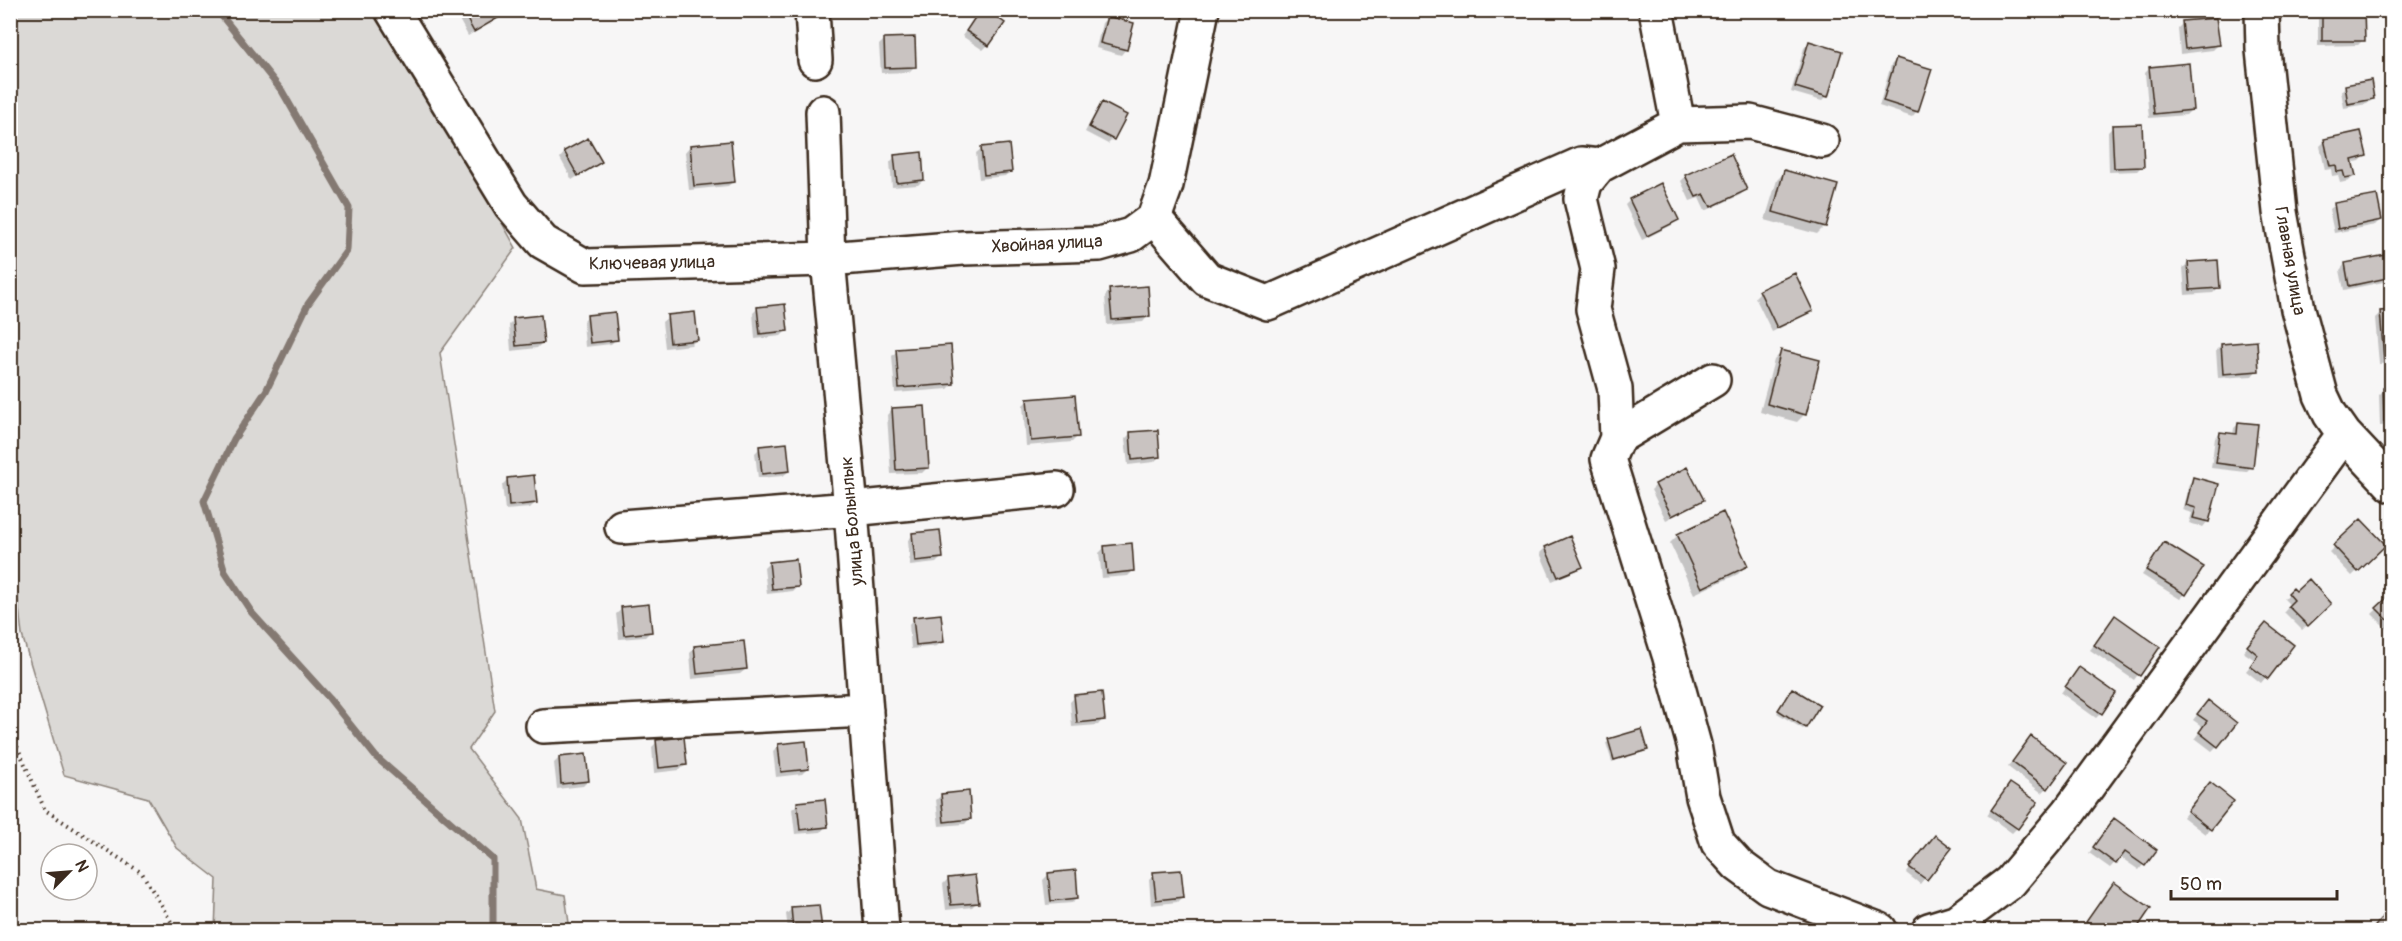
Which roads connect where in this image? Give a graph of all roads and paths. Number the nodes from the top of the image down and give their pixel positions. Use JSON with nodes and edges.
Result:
{"nodes":[{"id":1,"x":392,"y":10,"type":"edge"},
{"id":2,"x":812,"y":10,"type":"edge"},
{"id":3,"x":1202,"y":10,"type":"edge"},
{"id":4,"x":1656,"y":10,"type":"edge"},
{"id":5,"x":2262,"y":10,"type":"edge"},
{"id":6,"x":815,"y":60,"type":"dead end"},
{"id":7,"x":823,"y":112,"type":"dead end"},
{"id":8,"x":1678,"y":124,"type":"junction"},
{"id":9,"x":1822,"y":141,"type":"dead end"},
{"id":10,"x":1599,"y":166,"type":"junction"},
{"id":11,"x":1154,"y":218,"type":"junction"},
{"id":12,"x":828,"y":259,"type":"junction"},
{"id":13,"x":1713,"y":380,"type":"dead end"},
{"id":14,"x":2344,"y":434,"type":"junction"},
{"id":15,"x":1617,"y":438,"type":"junction"},
{"id":16,"x":2391,"y":485,"type":"edge"},
{"id":17,"x":1057,"y":489,"type":"dead end"},
{"id":18,"x":851,"y":509,"type":"junction"},
{"id":19,"x":622,"y":527,"type":"dead end"},
{"id":20,"x":866,"y":710,"type":"junction"},
{"id":21,"x":543,"y":726,"type":"dead end"},
{"id":22,"x":10,"y":730,"type":"edge"},
{"id":23,"x":176,"y":930,"type":"edge"},
{"id":24,"x":882,"y":930,"type":"edge"},
{"id":25,"x":1880,"y":930,"type":"edge"},
{"id":26,"x":1929,"y":930,"type":"edge"}],
"edges":[{"from":1,"to":12,"type":"street","name":"Ключевая улица"},
{"from":2,"to":6,"type":"street"},
{"from":3,"to":11,"type":"street"},
{"from":4,"to":8,"type":"street"},
{"from":5,"to":14,"type":"street","name":"Главная улица"},
{"from":7,"to":12,"type":"street","name":"улица Болынлык"},
{"from":8,"to":9,"type":"street"},
{"from":8,"to":10,"type":"street"},
{"from":10,"to":11,"type":"street"},
{"from":10,"to":15,"type":"street"},
{"from":11,"to":12,"type":"street","name":"Хвойная улица"},
{"from":12,"to":18,"type":"street","name":"улица Болынлык"},
{"from":13,"to":15,"type":"street"},
{"from":14,"to":16,"type":"street","name":"Главная улица"},
{"from":14,"to":26,"type":"street"},
{"from":15,"to":25,"type":"street"},
{"from":17,"to":18,"type":"street"},
{"from":18,"to":19,"type":"street"},
{"from":18,"to":20,"type":"street","name":"улица Болынлык"},
{"from":20,"to":21,"type":"street"},
{"from":20,"to":24,"type":"street","name":"улица Болынлык"},
{"from":22,"to":23,"type":"path"}]}
